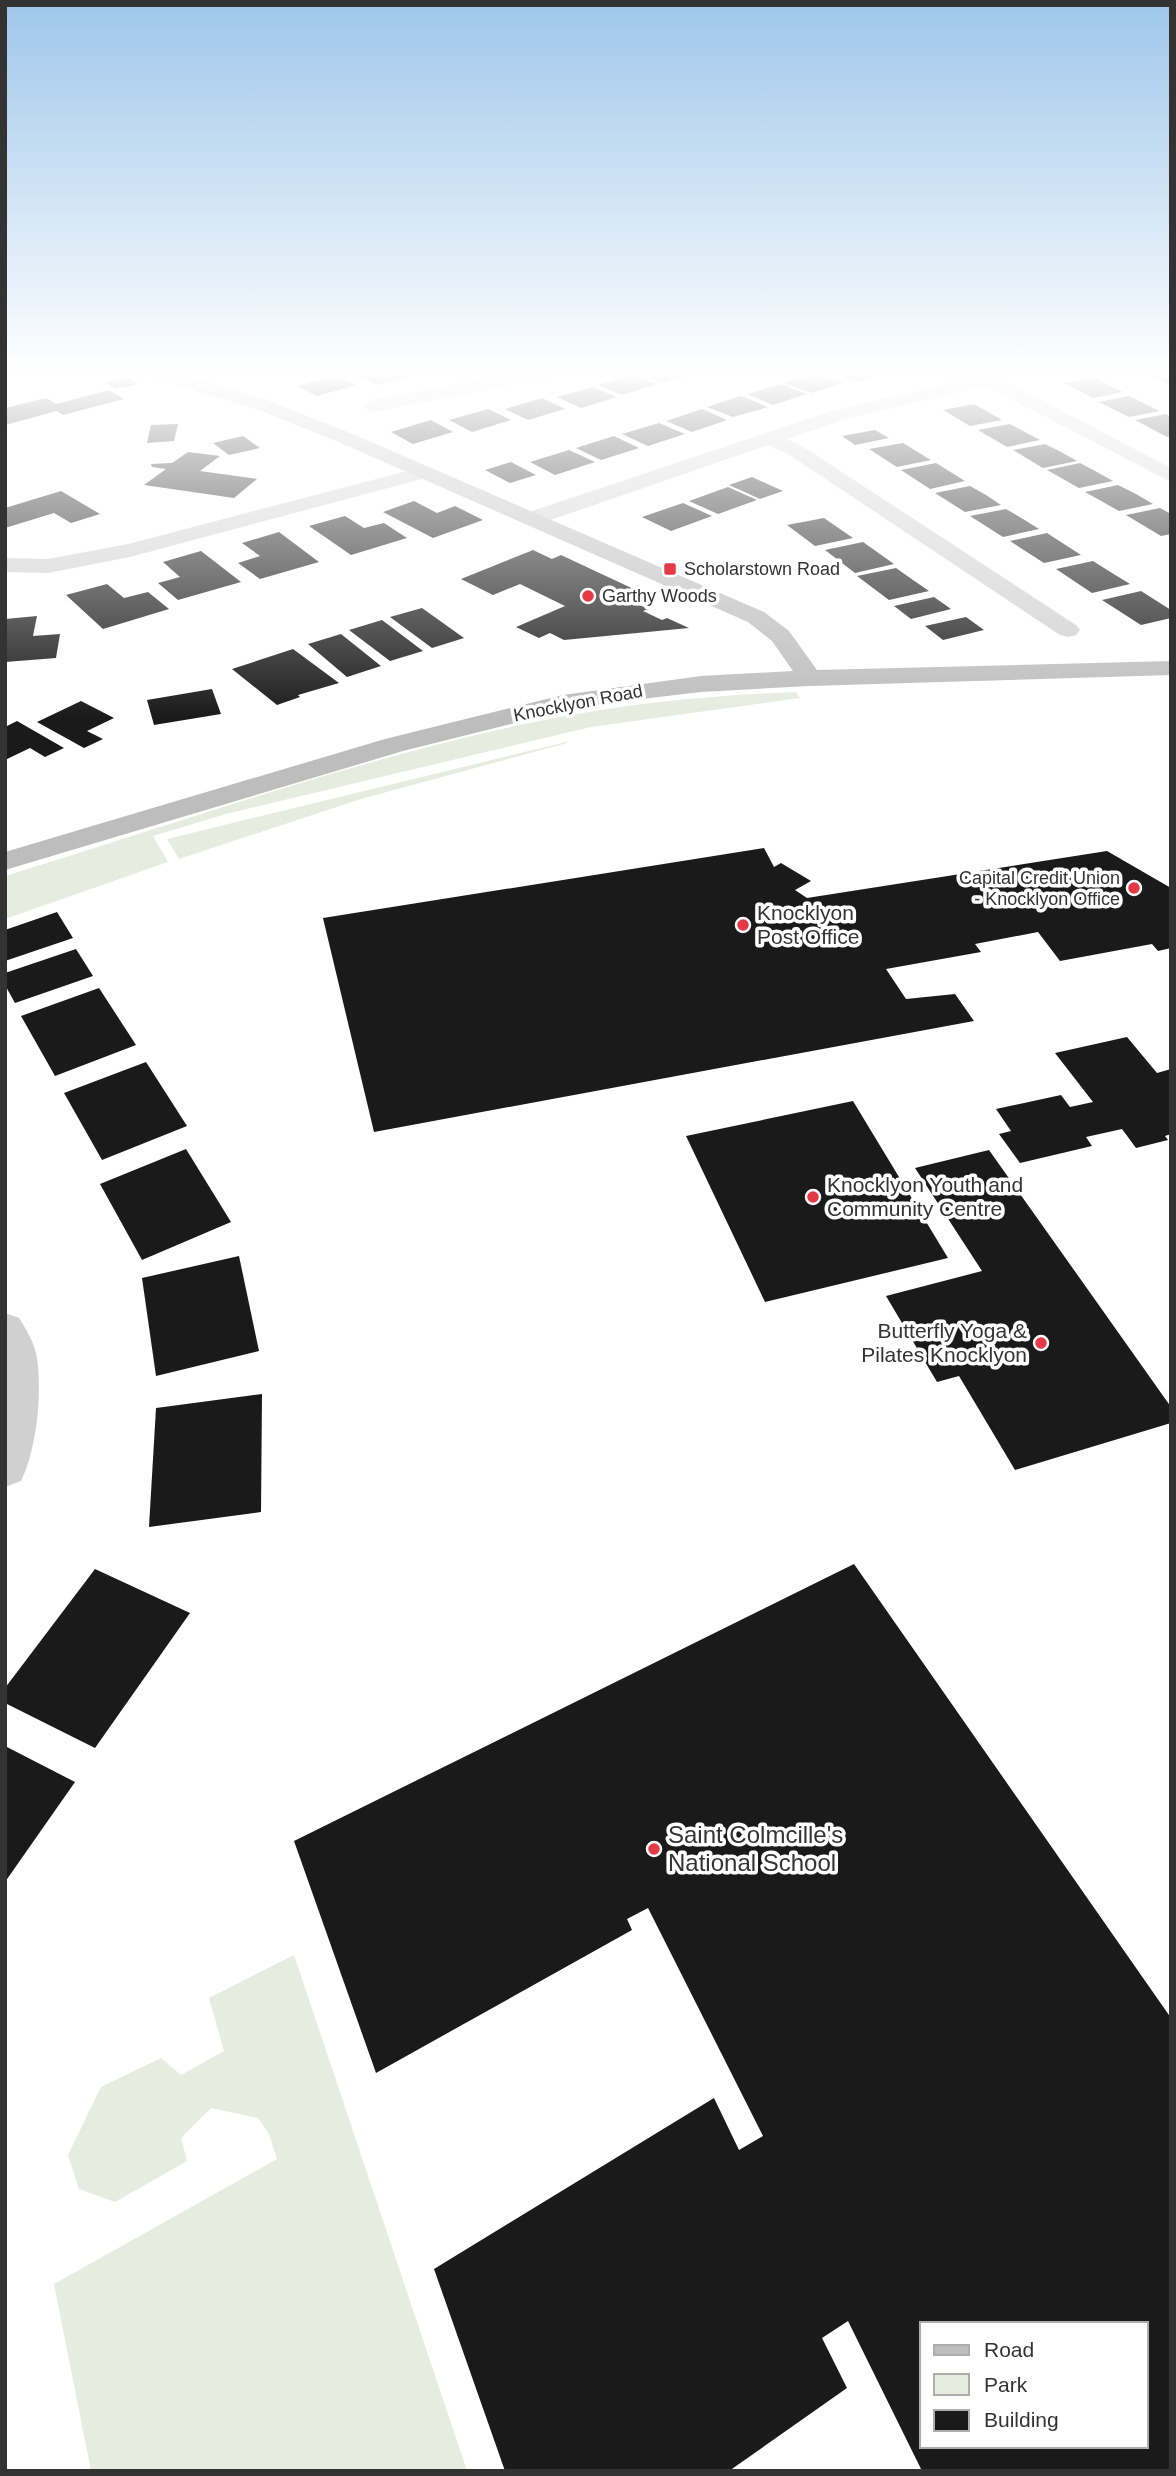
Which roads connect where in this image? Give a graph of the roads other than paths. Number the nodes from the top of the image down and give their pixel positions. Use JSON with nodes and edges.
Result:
{"nodes":[{"id":1,"x":371,"y":487,"type":"edge"},
{"id":2,"x":458,"y":487,"type":"edge"},
{"id":3,"x":626,"y":487,"type":"edge"},
{"id":4,"x":850,"y":487,"type":"edge"},
{"id":5,"x":531,"y":519,"type":"junction"},
{"id":6,"x":5,"y":565,"type":"edge"},
{"id":7,"x":1068,"y":630,"type":"dead end"},
{"id":8,"x":1171,"y":668,"type":"edge"},
{"id":9,"x":809,"y":678,"type":"junction"},
{"id":10,"x":5,"y":861,"type":"edge"},
{"id":11,"x":5,"y":1329,"type":"edge"},
{"id":12,"x":5,"y":1468,"type":"edge"}],
"edges":[{"from":1,"to":6,"type":"street"},
{"from":2,"to":5,"type":"street"},
{"from":3,"to":5,"type":"street"},
{"from":4,"to":7,"type":"street"},
{"from":5,"to":9,"type":"street"},
{"from":8,"to":9,"type":"street","name":"Knocklyon Road"},
{"from":9,"to":10,"type":"street","name":"Knocklyon Road"},
{"from":11,"to":12,"type":"street"}]}
